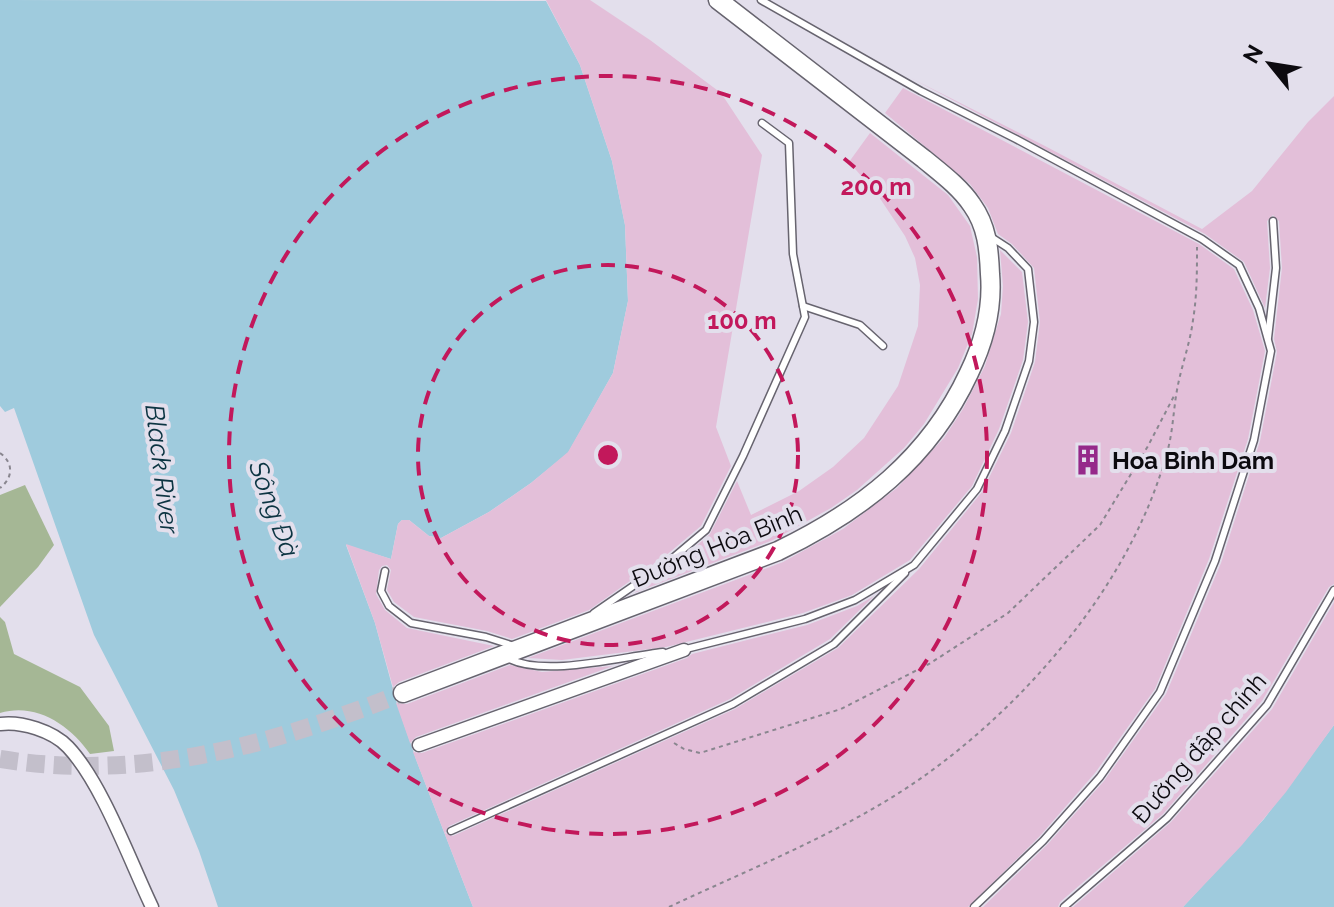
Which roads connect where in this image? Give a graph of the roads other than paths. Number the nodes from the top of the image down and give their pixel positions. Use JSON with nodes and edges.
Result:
{"nodes":[{"id":1,"x":718,"y":0,"type":"edge"},
{"id":2,"x":761,"y":0,"type":"edge"},
{"id":3,"x":762,"y":123,"type":"dead end"},
{"id":4,"x":1273,"y":221,"type":"dead end"},
{"id":5,"x":988,"y":235,"type":"junction"},
{"id":6,"x":803,"y":306,"type":"junction"},
{"id":7,"x":1268,"y":341,"type":"junction"},
{"id":8,"x":883,"y":346,"type":"dead end"},
{"id":9,"x":914,"y":565,"type":"junction"},
{"id":10,"x":385,"y":571,"type":"dead end"},
{"id":11,"x":1334,"y":590,"type":"edge"},
{"id":12,"x":572,"y":629,"type":"junction"},
{"id":13,"x":521,"y":648,"type":"junction"},
{"id":14,"x":684,"y":650,"type":"junction"},
{"id":15,"x":502,"y":655,"type":"junction"},
{"id":16,"x":403,"y":693,"type":"tunnel mouth"},
{"id":17,"x":0,"y":724,"type":"edge"},
{"id":18,"x":419,"y":745,"type":"dead end"},
{"id":19,"x":451,"y":831,"type":"dead end"},
{"id":20,"x":152,"y":907,"type":"edge"},
{"id":21,"x":974,"y":907,"type":"edge"},
{"id":22,"x":1064,"y":907,"type":"edge"}],
"edges":[{"from":1,"to":5,"type":"main road","name":"Đường Hòa Bình"},
{"from":2,"to":7,"type":"lane"},
{"from":3,"to":6,"type":"lane"},
{"from":4,"to":7,"type":"lane"},
{"from":5,"to":9,"type":"lane"},
{"from":5,"to":12,"type":"main road","name":"Đường Hòa Bình"},
{"from":6,"to":8,"type":"lane"},
{"from":6,"to":12,"type":"lane"},
{"from":7,"to":21,"type":"lane"},
{"from":9,"to":14,"type":"lane"},
{"from":9,"to":19,"type":"lane"},
{"from":10,"to":13,"type":"lane"},
{"from":11,"to":22,"type":"lane","name":"Đường đập chính"},
{"from":12,"to":13,"type":"main road","name":"Đường Hòa Bình"},
{"from":13,"to":15,"type":"main road","name":"Đường Hòa Bình"},
{"from":14,"to":15,"type":"lane"},
{"from":14,"to":18,"type":"street"},
{"from":15,"to":16,"type":"main road","name":"Đường Hòa Bình"},
{"from":17,"to":20,"type":"street"}]}
